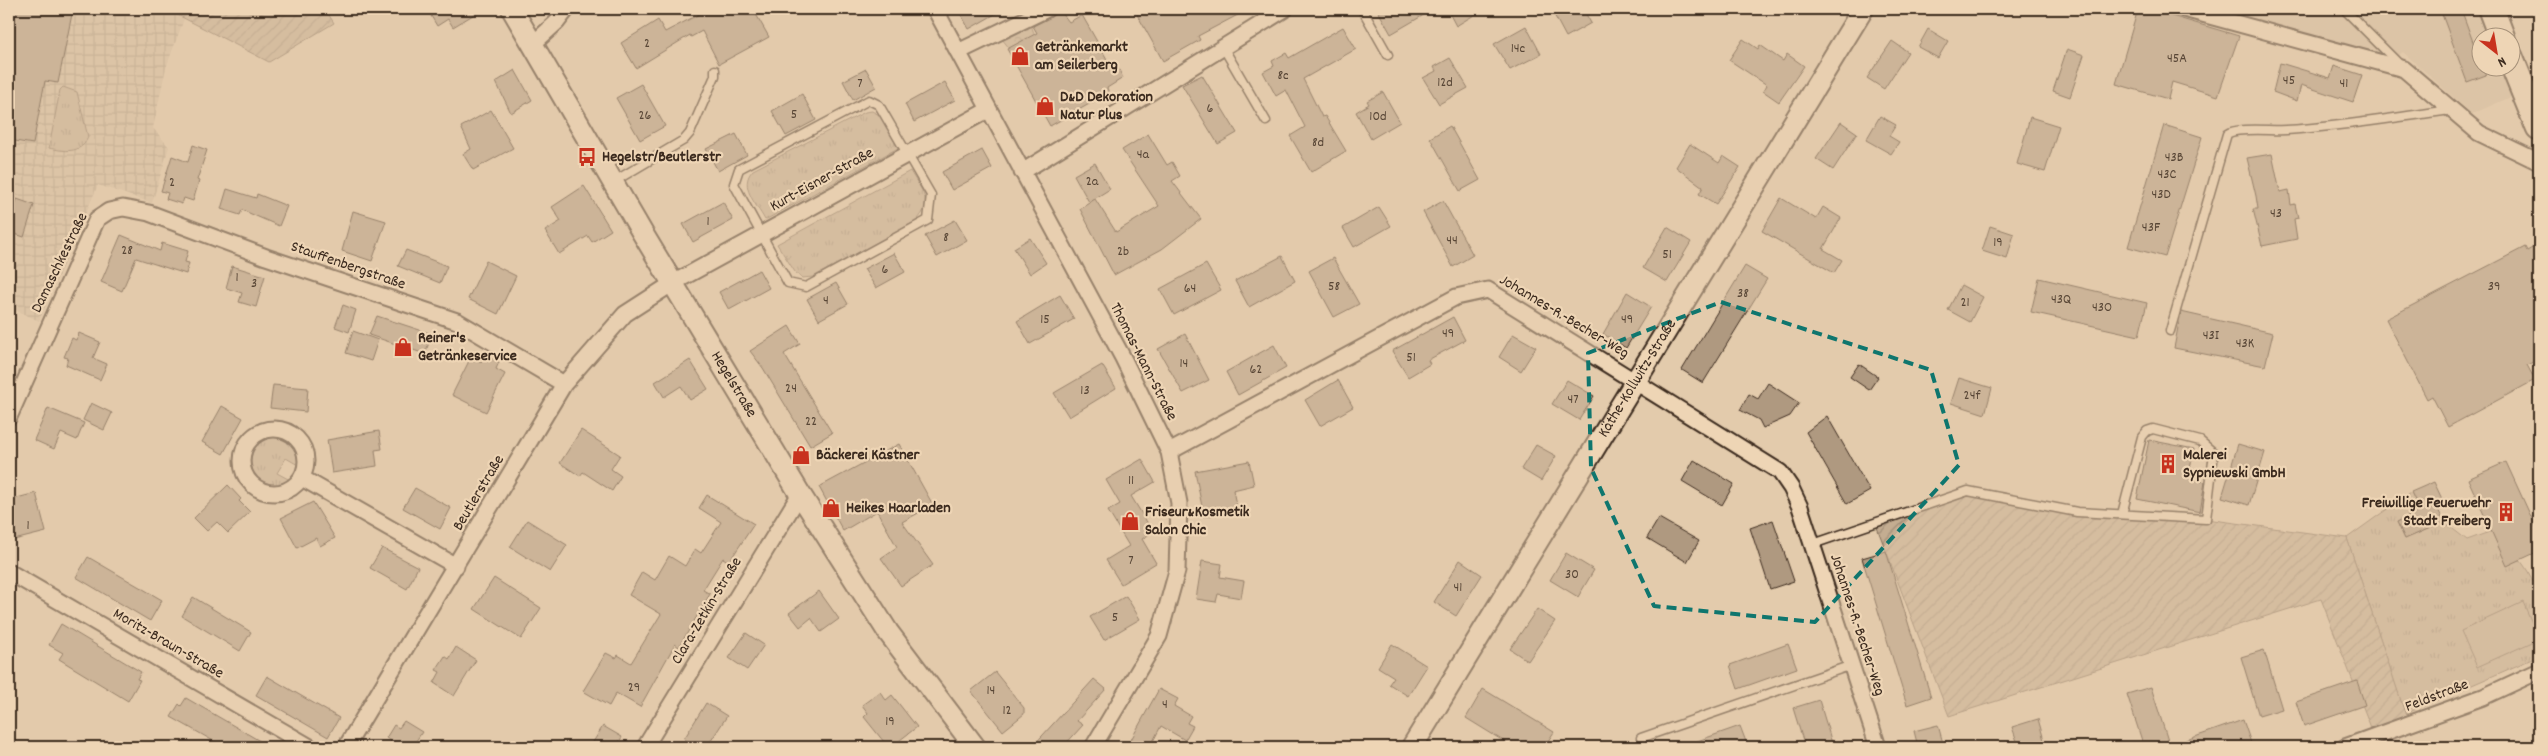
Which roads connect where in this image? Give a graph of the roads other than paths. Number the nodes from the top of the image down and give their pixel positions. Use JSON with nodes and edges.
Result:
{"nodes":[{"id":1,"x":512,"y":9,"type":"edge"},
{"id":2,"x":568,"y":9,"type":"edge"},
{"id":3,"x":935,"y":9,"type":"edge"},
{"id":4,"x":1047,"y":9,"type":"edge"},
{"id":5,"x":1285,"y":9,"type":"edge"},
{"id":6,"x":1362,"y":9,"type":"edge"},
{"id":7,"x":1863,"y":9,"type":"edge"},
{"id":8,"x":2184,"y":9,"type":"edge"},
{"id":9,"x":2344,"y":9,"type":"edge"},
{"id":10,"x":2491,"y":9,"type":"edge"},
{"id":11,"x":2498,"y":28,"type":"edge"},
{"id":12,"x":533,"y":44,"type":"junction"},
{"id":13,"x":1223,"y":47,"type":"junction"},
{"id":14,"x":958,"y":52,"type":"junction"},
{"id":15,"x":1388,"y":55,"type":"dead end"},
{"id":16,"x":2404,"y":69,"type":"junction"},
{"id":17,"x":714,"y":70,"type":"dead end"},
{"id":18,"x":2519,"y":78,"type":"edge"},
{"id":19,"x":988,"y":110,"type":"junction"},
{"id":20,"x":2453,"y":110,"type":"junction"},
{"id":21,"x":1266,"y":122,"type":"dead end"},
{"id":22,"x":2539,"y":128,"type":"edge"},
{"id":23,"x":906,"y":154,"type":"junction"},
{"id":24,"x":2539,"y":162,"type":"edge"},
{"id":25,"x":1022,"y":172,"type":"junction"},
{"id":26,"x":613,"y":182,"type":"junction"},
{"id":27,"x":109,"y":211,"type":"joint"},
{"id":28,"x":761,"y":234,"type":"junction"},
{"id":29,"x":673,"y":283,"type":"junction"},
{"id":30,"x":2170,"y":331,"type":"dead end"},
{"id":31,"x":1637,"y":381,"type":"junction"},
{"id":32,"x":564,"y":384,"type":"junction"},
{"id":33,"x":9,"y":416,"type":"edge"},
{"id":34,"x":1169,"y":452,"type":"junction"},
{"id":35,"x":302,"y":478,"type":"junction"},
{"id":36,"x":800,"y":494,"type":"junction"},
{"id":37,"x":2122,"y":514,"type":"junction"},
{"id":38,"x":1813,"y":544,"type":"junction"},
{"id":39,"x":456,"y":566,"type":"junction"},
{"id":40,"x":9,"y":572,"type":"edge"},
{"id":41,"x":1852,"y":665,"type":"junction"},
{"id":42,"x":2539,"y":671,"type":"edge"},
{"id":43,"x":1641,"y":738,"type":"dead end"},
{"id":44,"x":310,"y":747,"type":"edge"},
{"id":45,"x":346,"y":747,"type":"edge"},
{"id":46,"x":645,"y":747,"type":"edge"},
{"id":47,"x":975,"y":747,"type":"edge"},
{"id":48,"x":1093,"y":747,"type":"edge"},
{"id":49,"x":1412,"y":747,"type":"edge"},
{"id":50,"x":1878,"y":747,"type":"edge"},
{"id":51,"x":2344,"y":747,"type":"edge"}],
"edges":[{"from":1,"to":12,"type":"street","name":"Hegelstraße"},
{"from":2,"to":12,"type":"street"},
{"from":3,"to":14,"type":"street","name":"Thomas-Mann-Straße"},
{"from":4,"to":14,"type":"street"},
{"from":5,"to":13,"type":"street"},
{"from":6,"to":15,"type":"lane"},
{"from":7,"to":31,"type":"street","name":"Käthe-Kollwitz-Straße"},
{"from":8,"to":16,"type":"street"},
{"from":9,"to":16,"type":"lane"},
{"from":10,"to":11,"type":"main road"},
{"from":12,"to":26,"type":"street","name":"Hegelstraße"},
{"from":13,"to":21,"type":"lane"},
{"from":13,"to":25,"type":"street"},
{"from":14,"to":19,"type":"street","name":"Thomas-Mann-Straße"},
{"from":16,"to":20,"type":"street"},
{"from":17,"to":26,"type":"lane"},
{"from":18,"to":22,"type":"main road"},
{"from":19,"to":23,"type":"street","name":"Kurt-Eisner-Straße"},
{"from":19,"to":25,"type":"street","name":"Thomas-Mann-Straße"},
{"from":20,"to":24,"type":"street"},
{"from":20,"to":30,"type":"lane"},
{"from":23,"to":28,"type":"street","name":"Kurt-Eisner-Straße"},
{"from":23,"to":28,"type":"lane"},
{"from":23,"to":28,"type":"lane"},
{"from":25,"to":34,"type":"street","name":"Thomas-Mann-Straße"},
{"from":26,"to":29,"type":"street","name":"Hegelstraße"},
{"from":27,"to":32,"type":"street","name":"Stauffenbergstraße"},
{"from":27,"to":33,"type":"street","name":"Damaschkestraße"},
{"from":28,"to":29,"type":"street","name":"Kurt-Eisner-Straße"},
{"from":29,"to":32,"type":"street","name":"Beutlerstraße"},
{"from":29,"to":36,"type":"street","name":"Hegelstraße"},
{"from":31,"to":34,"type":"street","name":"Johannes-R.-Becher-Weg"},
{"from":31,"to":38,"type":"street","name":"Johannes-R.-Becher-Weg"},
{"from":31,"to":49,"type":"street","name":"Käthe-Kollwitz-Straße"},
{"from":32,"to":39,"type":"street","name":"Beutlerstraße"},
{"from":34,"to":48,"type":"street","name":"Thomas-Mann-Straße"},
{"from":35,"to":35,"type":"street"},
{"from":35,"to":39,"type":"street"},
{"from":36,"to":46,"type":"street","name":"Clara-Zetkin-Straße"},
{"from":36,"to":47,"type":"street","name":"Hegelstraße"},
{"from":37,"to":37,"type":"lane"},
{"from":37,"to":38,"type":"lane"},
{"from":38,"to":41,"type":"street","name":"Johannes-R.-Becher-Weg"},
{"from":39,"to":45,"type":"street","name":"Beutlerstraße"},
{"from":40,"to":44,"type":"street","name":"Moritz-Braun-Straße"},
{"from":41,"to":43,"type":"lane"},
{"from":41,"to":50,"type":"street","name":"Johannes-R.-Becher-Weg"},
{"from":42,"to":51,"type":"street","name":"Feldstraße"}]}
